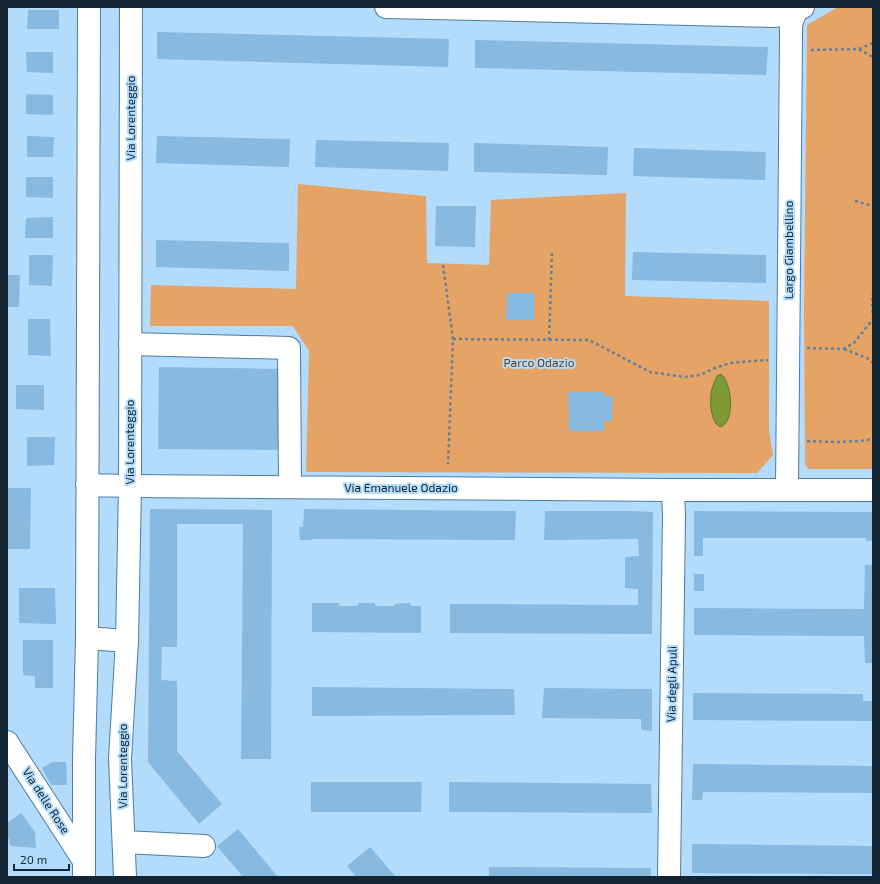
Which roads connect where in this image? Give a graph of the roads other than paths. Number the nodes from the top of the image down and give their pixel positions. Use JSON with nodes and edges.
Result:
{"nodes":[{"id":1,"x":89,"y":7,"type":"edge"},
{"id":2,"x":131,"y":7,"type":"edge"},
{"id":3,"x":386,"y":7,"type":"edge"},
{"id":4,"x":800,"y":9,"type":"edge"},
{"id":5,"x":130,"y":344,"type":"junction"},
{"id":6,"x":87,"y":485,"type":"junction"},
{"id":7,"x":130,"y":486,"type":"junction"},
{"id":8,"x":290,"y":488,"type":"junction"},
{"id":9,"x":673,"y":490,"type":"junction"},
{"id":10,"x":787,"y":490,"type":"junction"},
{"id":11,"x":873,"y":490,"type":"edge"},
{"id":12,"x":87,"y":638,"type":"junction"},
{"id":13,"x":127,"y":641,"type":"junction"},
{"id":14,"x":7,"y":742,"type":"edge"},
{"id":15,"x":124,"y":842,"type":"junction"},
{"id":16,"x":204,"y":846,"type":"dead end"},
{"id":17,"x":84,"y":869,"type":"edge"},
{"id":18,"x":125,"y":877,"type":"edge"},
{"id":19,"x":669,"y":877,"type":"edge"}],
"edges":[{"from":1,"to":6,"type":"street"},
{"from":2,"to":5,"type":"street","name":"Via Lorenteggio"},
{"from":3,"to":4,"type":"street"},
{"from":4,"to":10,"type":"street","name":"Largo Giambellino"},
{"from":5,"to":7,"type":"street","name":"Via Lorenteggio"},
{"from":5,"to":8,"type":"street"},
{"from":6,"to":7,"type":"street","name":"Via Emanuele Odazio"},
{"from":6,"to":12,"type":"street"},
{"from":7,"to":8,"type":"street","name":"Via Emanuele Odazio"},
{"from":7,"to":13,"type":"street","name":"Via Lorenteggio"},
{"from":8,"to":9,"type":"street","name":"Via Emanuele Odazio"},
{"from":9,"to":10,"type":"street"},
{"from":9,"to":19,"type":"street","name":"Via degli Apuli"},
{"from":10,"to":11,"type":"street"},
{"from":12,"to":13,"type":"street"},
{"from":12,"to":17,"type":"street"},
{"from":13,"to":15,"type":"street","name":"Via Lorenteggio"},
{"from":14,"to":17,"type":"street","name":"Via delle Rose"},
{"from":15,"to":16,"type":"street"},
{"from":15,"to":18,"type":"street","name":"Via Lorenteggio"}]}
